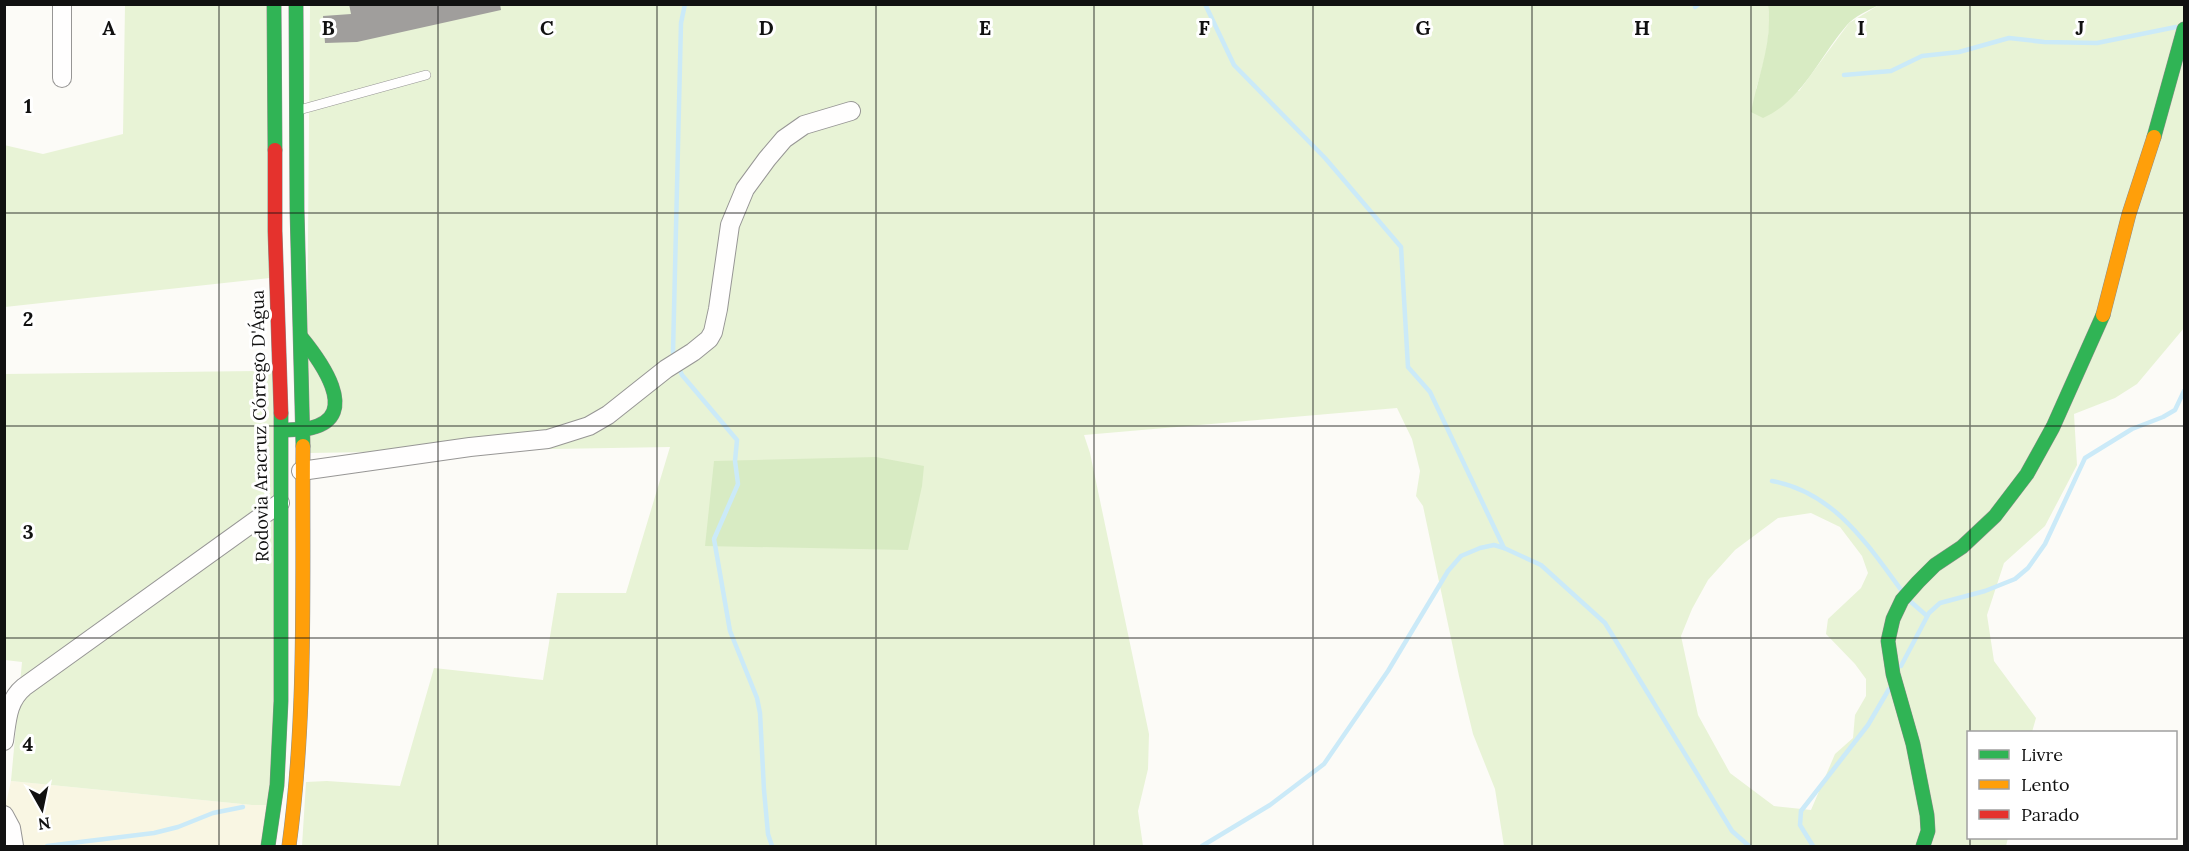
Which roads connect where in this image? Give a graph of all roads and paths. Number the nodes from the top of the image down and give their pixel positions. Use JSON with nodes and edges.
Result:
{"nodes":[{"id":1,"x":62,"y":4,"type":"edge"},
{"id":2,"x":274,"y":4,"type":"edge"},
{"id":3,"x":296,"y":4,"type":"edge"},
{"id":4,"x":2184,"y":29,"type":"edge"},
{"id":5,"x":426,"y":75,"type":"dead end"},
{"id":6,"x":62,"y":78,"type":"dead end"},
{"id":7,"x":296,"y":111,"type":"junction"},
{"id":8,"x":851,"y":111,"type":"dead end"},
{"id":9,"x":301,"y":337,"type":"junction"},
{"id":10,"x":281,"y":430,"type":"junction"},
{"id":11,"x":303,"y":431,"type":"junction"},
{"id":12,"x":301,"y":471,"type":"junction"},
{"id":13,"x":280,"y":503,"type":"junction"},
{"id":14,"x":4,"y":741,"type":"edge"},
{"id":15,"x":4,"y":815,"type":"edge"},
{"id":16,"x":14,"y":846,"type":"edge"},
{"id":17,"x":268,"y":846,"type":"edge"},
{"id":18,"x":290,"y":846,"type":"edge"},
{"id":19,"x":1923,"y":846,"type":"edge"}],
"edges":[{"from":1,"to":6,"type":"street"},
{"from":2,"to":10,"type":"main road","name":"Rodovia Aracruz Córrego D'Água"},
{"from":3,"to":7,"type":"main road"},
{"from":4,"to":19,"type":"main road"},
{"from":5,"to":7,"type":"lane"},
{"from":7,"to":9,"type":"main road"},
{"from":8,"to":12,"type":"street"},
{"from":9,"to":11,"type":"main road"},
{"from":9,"to":11,"type":"main road"},
{"from":10,"to":11,"type":"main road"},
{"from":10,"to":13,"type":"main road","name":"Rodovia Aracruz Córrego D'Água"},
{"from":11,"to":12,"type":"main road"},
{"from":12,"to":18,"type":"main road"},
{"from":13,"to":14,"type":"street"},
{"from":13,"to":17,"type":"main road","name":"Rodovia Aracruz Córrego D'Água"},
{"from":15,"to":16,"type":"street"}]}
